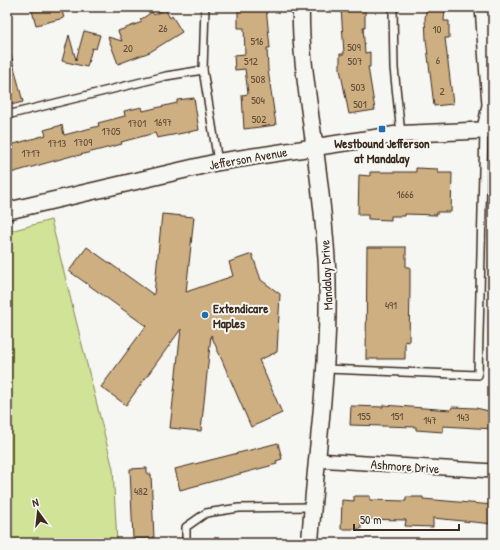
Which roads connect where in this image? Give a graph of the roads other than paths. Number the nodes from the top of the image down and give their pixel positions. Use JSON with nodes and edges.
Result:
{"nodes":[{"id":1,"x":205,"y":7,"type":"edge"},
{"id":2,"x":301,"y":7,"type":"edge"},
{"id":3,"x":393,"y":7,"type":"edge"},
{"id":4,"x":482,"y":7,"type":"edge"},
{"id":5,"x":203,"y":70,"type":"junction"},
{"id":6,"x":7,"y":115,"type":"edge"},
{"id":7,"x":489,"y":130,"type":"edge"},
{"id":8,"x":401,"y":134,"type":"junction"},
{"id":9,"x":315,"y":147,"type":"junction"},
{"id":10,"x":218,"y":162,"type":"junction"},
{"id":11,"x":7,"y":211,"type":"edge"},
{"id":12,"x":326,"y":369,"type":"junction"},
{"id":13,"x":317,"y":460,"type":"junction"},
{"id":14,"x":493,"y":471,"type":"edge"},
{"id":15,"x":312,"y":507,"type":"junction"},
{"id":16,"x":186,"y":543,"type":"edge"},
{"id":17,"x":310,"y":543,"type":"edge"}],
"edges":[{"from":1,"to":5,"type":"lane"},
{"from":2,"to":9,"type":"street","name":"Mandalay Drive"},
{"from":3,"to":8,"type":"lane"},
{"from":4,"to":7,"type":"street"},
{"from":5,"to":6,"type":"lane"},
{"from":5,"to":10,"type":"lane"},
{"from":7,"to":8,"type":"street","name":"Jefferson Avenue"},
{"from":7,"to":12,"type":"lane"},
{"from":8,"to":9,"type":"street","name":"Jefferson Avenue"},
{"from":9,"to":10,"type":"street","name":"Jefferson Avenue"},
{"from":9,"to":12,"type":"street","name":"Mandalay Drive"},
{"from":10,"to":11,"type":"street","name":"Jefferson Avenue"},
{"from":12,"to":13,"type":"street","name":"Mandalay Drive"},
{"from":13,"to":14,"type":"street","name":"Ashmore Drive"},
{"from":13,"to":15,"type":"street","name":"Mandalay Drive"},
{"from":15,"to":16,"type":"lane"},
{"from":15,"to":17,"type":"street","name":"Mandalay Drive"}]}
